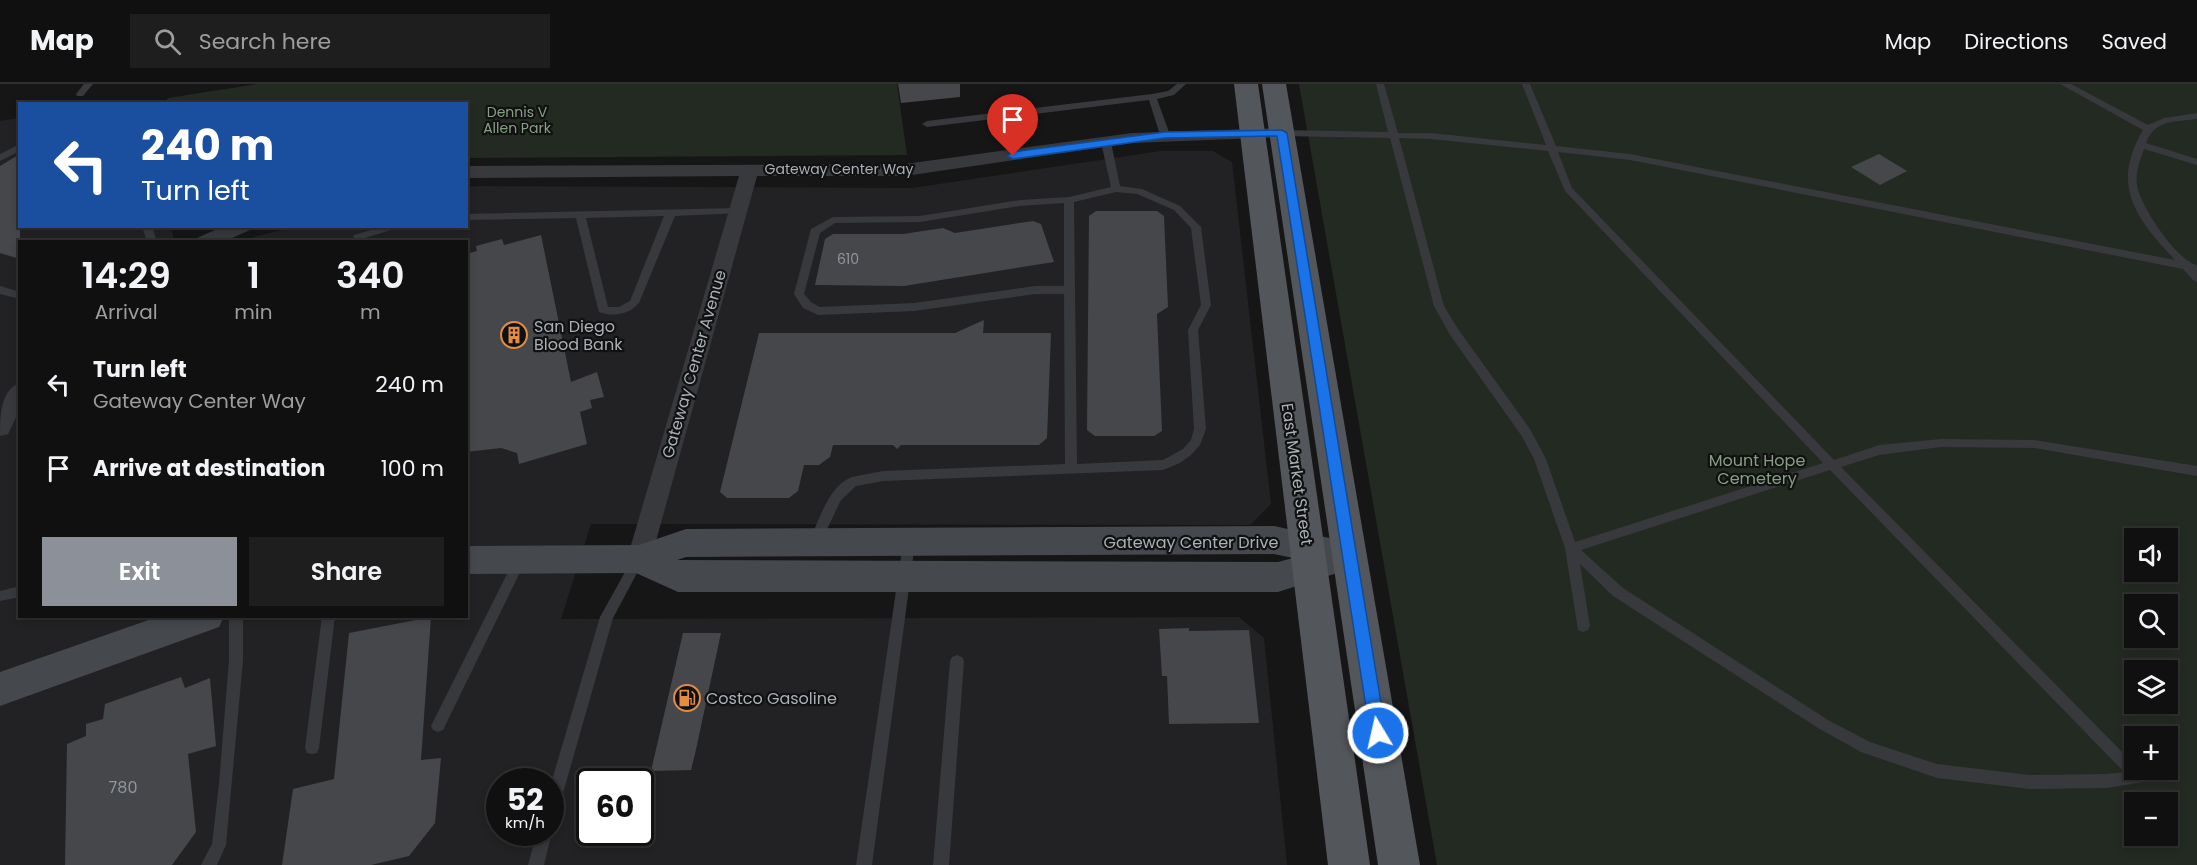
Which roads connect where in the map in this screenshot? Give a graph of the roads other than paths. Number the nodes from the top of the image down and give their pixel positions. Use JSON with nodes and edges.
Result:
{"nodes":[{"id":1,"x":89,"y":84,"type":"edge"},
{"id":2,"x":1182,"y":84,"type":"edge"},
{"id":3,"x":1246,"y":84,"type":"edge"},
{"id":4,"x":1275,"y":84,"type":"edge"},
{"id":5,"x":1380,"y":84,"type":"edge"},
{"id":6,"x":1526,"y":84,"type":"edge"},
{"id":7,"x":2064,"y":84,"type":"edge"},
{"id":8,"x":80,"y":94,"type":"dead end"},
{"id":9,"x":1152,"y":97,"type":"junction"},
{"id":10,"x":2197,"y":116,"type":"edge"},
{"id":11,"x":927,"y":124,"type":"dead end"},
{"id":12,"x":2148,"y":129,"type":"junction"},
{"id":13,"x":1282,"y":133,"type":"junction"},
{"id":14,"x":1252,"y":134,"type":"junction"},
{"id":15,"x":1393,"y":134,"type":"junction"},
{"id":16,"x":1165,"y":135,"type":"junction"},
{"id":17,"x":1106,"y":142,"type":"junction"},
{"id":18,"x":2142,"y":145,"type":"junction"},
{"id":19,"x":1551,"y":147,"type":"junction"},
{"id":20,"x":18,"y":148,"type":"edge"},
{"id":21,"x":0,"y":158,"type":"edge"},
{"id":22,"x":2197,"y":162,"type":"edge"},
{"id":23,"x":750,"y":170,"type":"junction"},
{"id":24,"x":468,"y":172,"type":"edge"},
{"id":25,"x":1116,"y":189,"type":"junction"},
{"id":26,"x":1069,"y":200,"type":"junction"},
{"id":27,"x":671,"y":212,"type":"junction"},
{"id":28,"x":738,"y":212,"type":"junction"},
{"id":29,"x":580,"y":213,"type":"junction"},
{"id":30,"x":468,"y":217,"type":"edge"},
{"id":31,"x":238,"y":228,"type":"edge"},
{"id":32,"x":392,"y":228,"type":"edge"},
{"id":33,"x":358,"y":237,"type":"dead end"},
{"id":34,"x":209,"y":240,"type":"edge"},
{"id":35,"x":2192,"y":267,"type":"edge"},
{"id":36,"x":2197,"y":278,"type":"edge"},
{"id":37,"x":0,"y":290,"type":"edge"},
{"id":38,"x":1071,"y":290,"type":"junction"},
{"id":39,"x":18,"y":295,"type":"edge"},
{"id":40,"x":18,"y":394,"type":"edge"},
{"id":41,"x":0,"y":429,"type":"edge"},
{"id":42,"x":1831,"y":464,"type":"junction"},
{"id":43,"x":1071,"y":469,"type":"junction"},
{"id":44,"x":2197,"y":471,"type":"edge"},
{"id":45,"x":814,"y":543,"type":"junction"},
{"id":46,"x":909,"y":543,"type":"junction"},
{"id":47,"x":1570,"y":548,"type":"junction"},
{"id":48,"x":1350,"y":555,"type":"junction"},
{"id":49,"x":1308,"y":557,"type":"junction"},
{"id":50,"x":520,"y":558,"type":"junction"},
{"id":51,"x":639,"y":559,"type":"junction"},
{"id":52,"x":468,"y":560,"type":"edge"},
{"id":53,"x":903,"y":577,"type":"junction"},
{"id":54,"x":18,"y":592,"type":"edge"},
{"id":55,"x":0,"y":597,"type":"edge"},
{"id":56,"x":200,"y":618,"type":"edge"},
{"id":57,"x":236,"y":618,"type":"edge"},
{"id":58,"x":328,"y":618,"type":"edge"},
{"id":59,"x":1583,"y":626,"type":"dead end"},
{"id":60,"x":957,"y":661,"type":"dead end"},
{"id":61,"x":0,"y":689,"type":"edge"},
{"id":62,"x":438,"y":726,"type":"dead end"},
{"id":63,"x":312,"y":748,"type":"dead end"},
{"id":64,"x":563,"y":768,"type":"edge"},
{"id":65,"x":541,"y":846,"type":"edge"},
{"id":66,"x":208,"y":865,"type":"edge"},
{"id":67,"x":536,"y":865,"type":"edge"},
{"id":68,"x":864,"y":865,"type":"edge"},
{"id":69,"x":941,"y":865,"type":"edge"},
{"id":70,"x":1348,"y":865,"type":"edge"},
{"id":71,"x":1399,"y":865,"type":"edge"}],
"edges":[{"from":1,"to":8,"type":"lane"},
{"from":2,"to":9,"type":"lane"},
{"from":3,"to":14,"type":"main road","name":"East Market Street"},
{"from":4,"to":13,"type":"main road"},
{"from":5,"to":15,"type":"lane"},
{"from":6,"to":19,"type":"lane"},
{"from":7,"to":12,"type":"lane"},
{"from":9,"to":11,"type":"lane"},
{"from":9,"to":16,"type":"lane"},
{"from":10,"to":12,"type":"lane"},
{"from":12,"to":18,"type":"lane"},
{"from":13,"to":14,"type":"street","name":"Gateway Center Way"},
{"from":13,"to":15,"type":"lane"},
{"from":13,"to":48,"type":"main road"},
{"from":14,"to":16,"type":"street","name":"Gateway Center Way"},
{"from":14,"to":49,"type":"main road","name":"East Market Street"},
{"from":15,"to":19,"type":"lane"},
{"from":15,"to":47,"type":"lane"},
{"from":16,"to":17,"type":"street","name":"Gateway Center Way"},
{"from":17,"to":23,"type":"street","name":"Gateway Center Way"},
{"from":17,"to":25,"type":"lane"},
{"from":18,"to":22,"type":"lane"},
{"from":18,"to":35,"type":"lane"},
{"from":19,"to":35,"type":"lane"},
{"from":19,"to":42,"type":"lane"},
{"from":20,"to":21,"type":"lane"},
{"from":23,"to":24,"type":"street","name":"Gateway Center Way"},
{"from":23,"to":28,"type":"street","name":"Gateway Center Avenue"},
{"from":25,"to":26,"type":"lane"},
{"from":25,"to":43,"type":"lane"},
{"from":26,"to":38,"type":"lane"},
{"from":26,"to":38,"type":"lane"},
{"from":27,"to":28,"type":"lane"},
{"from":27,"to":29,"type":"lane"},
{"from":27,"to":29,"type":"lane"},
{"from":28,"to":51,"type":"street","name":"Gateway Center Avenue"},
{"from":29,"to":30,"type":"lane"},
{"from":31,"to":34,"type":"street"},
{"from":32,"to":33,"type":"lane"},
{"from":35,"to":36,"type":"lane"},
{"from":37,"to":39,"type":"lane"},
{"from":38,"to":43,"type":"lane"},
{"from":40,"to":41,"type":"street"},
{"from":42,"to":44,"type":"lane"},
{"from":42,"to":47,"type":"lane"},
{"from":42,"to":47,"type":"lane"},
{"from":43,"to":45,"type":"lane"},
{"from":45,"to":46,"type":"street","name":"Gateway Center Drive"},
{"from":45,"to":51,"type":"street","name":"Gateway Center Drive"},
{"from":46,"to":49,"type":"street","name":"Gateway Center Drive"},
{"from":46,"to":53,"type":"lane"},
{"from":47,"to":59,"type":"lane"},
{"from":48,"to":49,"type":"street","name":"Gateway Center Drive"},
{"from":48,"to":71,"type":"main road"},
{"from":49,"to":53,"type":"street","name":"Gateway Center Drive"},
{"from":49,"to":70,"type":"main road","name":"East Market Street"},
{"from":50,"to":51,"type":"street","name":"Gateway Center Drive"},
{"from":50,"to":52,"type":"street","name":"Gateway Center Drive"},
{"from":50,"to":62,"type":"lane"},
{"from":51,"to":53,"type":"street","name":"Gateway Center Drive"},
{"from":51,"to":64,"type":"lane"},
{"from":53,"to":68,"type":"lane"},
{"from":54,"to":55,"type":"lane"},
{"from":56,"to":61,"type":"street"},
{"from":57,"to":66,"type":"lane"},
{"from":58,"to":63,"type":"lane"},
{"from":60,"to":69,"type":"lane"},
{"from":65,"to":67,"type":"lane"}]}
